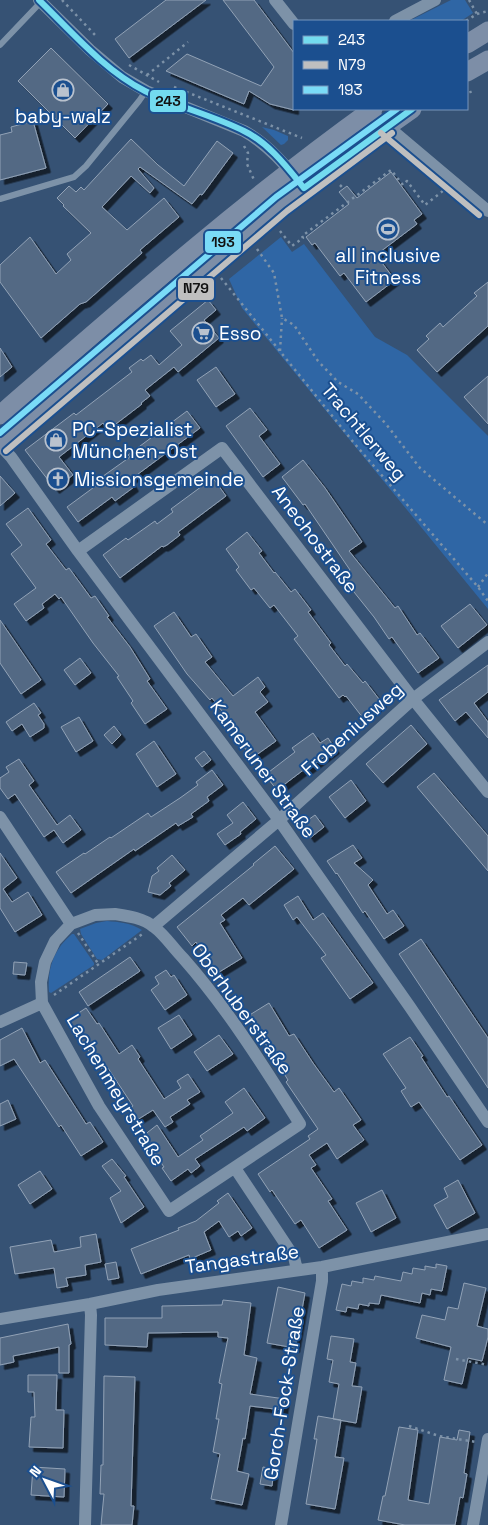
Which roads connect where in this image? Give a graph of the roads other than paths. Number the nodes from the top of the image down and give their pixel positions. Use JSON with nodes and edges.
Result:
{"nodes":[{"id":1,"x":276,"y":0,"type":"edge"},
{"id":2,"x":435,"y":0,"type":"edge"},
{"id":3,"x":40,"y":1,"type":"edge"},
{"id":4,"x":397,"y":20,"type":"edge"},
{"id":5,"x":293,"y":23,"type":"edge"},
{"id":6,"x":488,"y":31,"type":"edge"},
{"id":7,"x":468,"y":43,"type":"edge"},
{"id":8,"x":0,"y":45,"type":"edge"},
{"id":9,"x":488,"y":60,"type":"edge"},
{"id":10,"x":469,"y":85,"type":"edge"},
{"id":11,"x":146,"y":91,"type":"junction"},
{"id":12,"x":369,"y":110,"type":"edge"},
{"id":13,"x":371,"y":110,"type":"edge"},
{"id":14,"x":411,"y":110,"type":"edge"},
{"id":15,"x":387,"y":126,"type":"junction"},
{"id":16,"x":290,"y":170,"type":"junction"},
{"id":17,"x":304,"y":188,"type":"junction"},
{"id":18,"x":0,"y":199,"type":"edge"},
{"id":19,"x":487,"y":208,"type":"edge"},
{"id":20,"x":174,"y":265,"type":"junction"},
{"id":21,"x":188,"y":282,"type":"junction"},
{"id":22,"x":0,"y":414,"type":"edge"},
{"id":23,"x":0,"y":444,"type":"edge"},
{"id":24,"x":78,"y":551,"type":"junction"},
{"id":25,"x":488,"y":642,"type":"edge"},
{"id":26,"x":413,"y":699,"type":"junction"},
{"id":27,"x":488,"y":792,"type":"edge"},
{"id":28,"x":0,"y":817,"type":"edge"},
{"id":29,"x":279,"y":820,"type":"junction"},
{"id":30,"x":71,"y":924,"type":"junction"},
{"id":31,"x":154,"y":926,"type":"junction"},
{"id":32,"x":42,"y":1003,"type":"junction"},
{"id":33,"x":0,"y":1022,"type":"edge"},
{"id":34,"x":488,"y":1122,"type":"edge"},
{"id":35,"x":235,"y":1168,"type":"junction"},
{"id":36,"x":488,"y":1234,"type":"edge"},
{"id":37,"x":322,"y":1267,"type":"junction"},
{"id":38,"x":297,"y":1270,"type":"junction"},
{"id":39,"x":90,"y":1304,"type":"junction"},
{"id":40,"x":0,"y":1319,"type":"edge"},
{"id":41,"x":483,"y":1441,"type":"edge"},
{"id":42,"x":85,"y":1525,"type":"edge"},
{"id":43,"x":282,"y":1525,"type":"edge"},
{"id":44,"x":473,"y":1525,"type":"edge"}],
"edges":[{"from":1,"to":5,"type":"street"},
{"from":2,"to":4,"type":"street"},
{"from":3,"to":8,"type":"lane"},
{"from":3,"to":11,"type":"street"},
{"from":6,"to":7,"type":"main road"},
{"from":9,"to":10,"type":"main road"},
{"from":11,"to":16,"type":"street"},
{"from":11,"to":18,"type":"lane"},
{"from":12,"to":16,"type":"main road"},
{"from":13,"to":15,"type":"street"},
{"from":14,"to":15,"type":"main road"},
{"from":15,"to":17,"type":"main road"},
{"from":15,"to":19,"type":"street"},
{"from":16,"to":17,"type":"street"},
{"from":16,"to":20,"type":"main road"},
{"from":17,"to":21,"type":"main road"},
{"from":20,"to":21,"type":"lane"},
{"from":20,"to":22,"type":"main road"},
{"from":21,"to":23,"type":"main road"},
{"from":23,"to":24,"type":"street","name":"Kameruner Straße"},
{"from":24,"to":26,"type":"street","name":"Anechostraße"},
{"from":24,"to":29,"type":"street","name":"Kameruner Straße"},
{"from":25,"to":26,"type":"street","name":"Frobeniusweg"},
{"from":26,"to":27,"type":"street","name":"Anechostraße"},
{"from":26,"to":29,"type":"street","name":"Frobeniusweg"},
{"from":28,"to":30,"type":"street"},
{"from":29,"to":31,"type":"street","name":"Frobeniusweg"},
{"from":29,"to":34,"type":"street","name":"Kameruner Straße"},
{"from":30,"to":31,"type":"street","name":"Oberhuberstraße"},
{"from":30,"to":32,"type":"street","name":"Lachenmeyrstraße"},
{"from":31,"to":35,"type":"street","name":"Oberhuberstraße"},
{"from":32,"to":33,"type":"street"},
{"from":32,"to":35,"type":"street","name":"Lachenmeyrstraße"},
{"from":35,"to":38,"type":"street"},
{"from":36,"to":37,"type":"street","name":"Tangastraße"},
{"from":37,"to":38,"type":"street","name":"Tangastraße"},
{"from":37,"to":43,"type":"street","name":"Gorch-Fock-Straße"},
{"from":38,"to":39,"type":"street","name":"Tangastraße"},
{"from":39,"to":40,"type":"street","name":"Tangastraße"},
{"from":39,"to":42,"type":"street"},
{"from":41,"to":44,"type":"street"}]}
